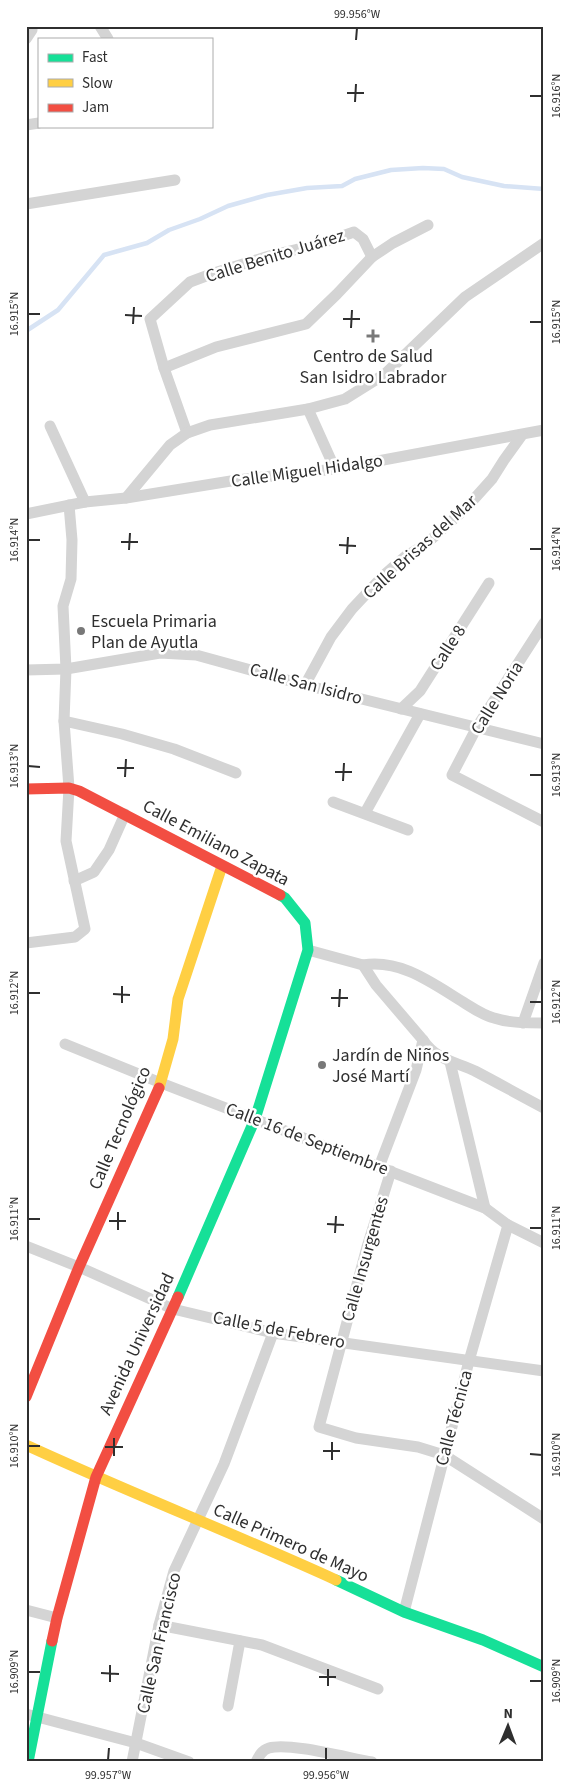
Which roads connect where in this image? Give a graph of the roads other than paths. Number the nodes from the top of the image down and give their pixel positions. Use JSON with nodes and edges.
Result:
{"nodes":[{"id":1,"x":32,"y":26,"type":"edge"},
{"id":2,"x":100,"y":26,"type":"edge"},
{"id":3,"x":107,"y":38,"type":"edge"},
{"id":4,"x":26,"y":39,"type":"edge"},
{"id":5,"x":175,"y":180,"type":"dead end"},
{"id":6,"x":26,"y":204,"type":"edge"},
{"id":7,"x":428,"y":225,"type":"dead end"},
{"id":8,"x":544,"y":244,"type":"edge"},
{"id":9,"x":372,"y":257,"type":"junction"},
{"id":10,"x":164,"y":368,"type":"junction"},
{"id":11,"x":308,"y":408,"type":"junction"},
{"id":12,"x":50,"y":426,"type":"dead end"},
{"id":13,"x":544,"y":430,"type":"edge"},
{"id":14,"x":187,"y":433,"type":"junction"},
{"id":15,"x":522,"y":435,"type":"junction"},
{"id":16,"x":335,"y":469,"type":"junction"},
{"id":17,"x":126,"y":498,"type":"junction"},
{"id":18,"x":85,"y":502,"type":"junction"},
{"id":19,"x":69,"y":505,"type":"junction"},
{"id":20,"x":26,"y":514,"type":"edge"},
{"id":21,"x":489,"y":583,"type":"dead end"},
{"id":22,"x":544,"y":623,"type":"edge"},
{"id":23,"x":66,"y":669,"type":"junction"},
{"id":24,"x":26,"y":670,"type":"edge"},
{"id":25,"x":305,"y":685,"type":"junction"},
{"id":26,"x":401,"y":709,"type":"junction"},
{"id":27,"x":420,"y":714,"type":"junction"},
{"id":28,"x":64,"y":721,"type":"junction"},
{"id":29,"x":477,"y":727,"type":"junction"},
{"id":30,"x":544,"y":744,"type":"edge"},
{"id":31,"x":236,"y":773,"type":"dead end"},
{"id":32,"x":69,"y":788,"type":"junction"},
{"id":33,"x":26,"y":789,"type":"edge"},
{"id":34,"x":333,"y":802,"type":"dead end"},
{"id":35,"x":365,"y":812,"type":"junction"},
{"id":36,"x":125,"y":814,"type":"junction"},
{"id":37,"x":544,"y":822,"type":"edge"},
{"id":38,"x":408,"y":830,"type":"dead end"},
{"id":39,"x":222,"y":866,"type":"junction"},
{"id":40,"x":74,"y":881,"type":"junction"},
{"id":41,"x":26,"y":943,"type":"edge"},
{"id":42,"x":308,"y":950,"type":"junction"},
{"id":43,"x":544,"y":963,"type":"edge"},
{"id":44,"x":364,"y":965,"type":"junction"},
{"id":45,"x":523,"y":1023,"type":"junction"},
{"id":46,"x":544,"y":1023,"type":"edge"},
{"id":47,"x":423,"y":1040,"type":"junction"},
{"id":48,"x":64,"y":1044,"type":"dead end"},
{"id":49,"x":450,"y":1062,"type":"junction"},
{"id":50,"x":161,"y":1083,"type":"junction"},
{"id":51,"x":544,"y":1108,"type":"edge"},
{"id":52,"x":255,"y":1120,"type":"junction"},
{"id":53,"x":379,"y":1167,"type":"junction"},
{"id":54,"x":391,"y":1172,"type":"junction"},
{"id":55,"x":485,"y":1208,"type":"junction"},
{"id":56,"x":508,"y":1225,"type":"junction"},
{"id":57,"x":544,"y":1243,"type":"edge"},
{"id":58,"x":26,"y":1246,"type":"edge"},
{"id":59,"x":79,"y":1268,"type":"junction"},
{"id":60,"x":174,"y":1309,"type":"junction"},
{"id":61,"x":273,"y":1333,"type":"junction"},
{"id":62,"x":341,"y":1343,"type":"junction"},
{"id":63,"x":469,"y":1361,"type":"junction"},
{"id":64,"x":544,"y":1371,"type":"edge"},
{"id":65,"x":26,"y":1397,"type":"edge"},
{"id":66,"x":26,"y":1445,"type":"edge"},
{"id":67,"x":444,"y":1455,"type":"junction"},
{"id":68,"x":96,"y":1477,"type":"junction"},
{"id":69,"x":544,"y":1519,"type":"edge"},
{"id":70,"x":198,"y":1521,"type":"junction"},
{"id":71,"x":26,"y":1610,"type":"edge"},
{"id":72,"x":404,"y":1612,"type":"junction"},
{"id":73,"x":57,"y":1618,"type":"junction"},
{"id":74,"x":160,"y":1625,"type":"junction"},
{"id":75,"x":240,"y":1641,"type":"junction"},
{"id":76,"x":544,"y":1667,"type":"edge"},
{"id":77,"x":378,"y":1689,"type":"dead end"},
{"id":78,"x":228,"y":1706,"type":"dead end"},
{"id":79,"x":31,"y":1715,"type":"edge"},
{"id":80,"x":136,"y":1743,"type":"junction"},
{"id":81,"x":28,"y":1762,"type":"edge"},
{"id":82,"x":132,"y":1762,"type":"edge"},
{"id":83,"x":189,"y":1762,"type":"edge"},
{"id":84,"x":256,"y":1762,"type":"edge"},
{"id":85,"x":372,"y":1762,"type":"edge"}],
"edges":[{"from":1,"to":4,"type":"street"},
{"from":2,"to":3,"type":"street"},
{"from":5,"to":6,"type":"street"},
{"from":7,"to":9,"type":"street"},
{"from":8,"to":11,"type":"street"},
{"from":9,"to":10,"type":"street"},
{"from":9,"to":10,"type":"street","name":"Calle Benito Juárez"},
{"from":10,"to":14,"type":"street"},
{"from":11,"to":14,"type":"street"},
{"from":11,"to":16,"type":"street"},
{"from":12,"to":18,"type":"street"},
{"from":13,"to":15,"type":"street","name":"Calle Miguel Hidalgo"},
{"from":14,"to":17,"type":"street"},
{"from":15,"to":16,"type":"street","name":"Calle Miguel Hidalgo"},
{"from":15,"to":25,"type":"street","name":"Calle Brisas del Mar"},
{"from":16,"to":17,"type":"street","name":"Calle Miguel Hidalgo"},
{"from":17,"to":18,"type":"street","name":"Calle Miguel Hidalgo"},
{"from":18,"to":19,"type":"street","name":"Calle Miguel Hidalgo"},
{"from":19,"to":20,"type":"street","name":"Calle Miguel Hidalgo"},
{"from":19,"to":23,"type":"street"},
{"from":21,"to":26,"type":"street","name":"Calle 8"},
{"from":22,"to":29,"type":"street","name":"Calle Noria"},
{"from":23,"to":24,"type":"street","name":"Calle San Isidro"},
{"from":23,"to":25,"type":"street","name":"Calle San Isidro"},
{"from":23,"to":28,"type":"street"},
{"from":25,"to":26,"type":"street","name":"Calle San Isidro"},
{"from":26,"to":27,"type":"street","name":"Calle San Isidro"},
{"from":27,"to":29,"type":"street","name":"Calle San Isidro"},
{"from":27,"to":35,"type":"street"},
{"from":28,"to":31,"type":"street"},
{"from":28,"to":32,"type":"street"},
{"from":29,"to":30,"type":"street","name":"Calle San Isidro"},
{"from":29,"to":37,"type":"street","name":"Calle Noria"},
{"from":32,"to":33,"type":"street","name":"Calle Emiliano Zapata"},
{"from":32,"to":36,"type":"street","name":"Calle Emiliano Zapata"},
{"from":32,"to":40,"type":"street"},
{"from":34,"to":35,"type":"street"},
{"from":35,"to":38,"type":"street"},
{"from":36,"to":39,"type":"street","name":"Calle Emiliano Zapata"},
{"from":36,"to":40,"type":"street"},
{"from":39,"to":42,"type":"street","name":"Calle Emiliano Zapata"},
{"from":39,"to":50,"type":"street","name":"Calle Tecnológico"},
{"from":40,"to":41,"type":"street"},
{"from":42,"to":44,"type":"street"},
{"from":42,"to":52,"type":"street","name":"Avenida Universidad"},
{"from":43,"to":45,"type":"street"},
{"from":44,"to":45,"type":"street"},
{"from":44,"to":47,"type":"street"},
{"from":45,"to":46,"type":"street"},
{"from":47,"to":49,"type":"street"},
{"from":47,"to":53,"type":"street"},
{"from":48,"to":50,"type":"street","name":"Calle 16 de Septiembre"},
{"from":49,"to":51,"type":"street"},
{"from":49,"to":55,"type":"street"},
{"from":50,"to":52,"type":"street","name":"Calle 16 de Septiembre"},
{"from":50,"to":59,"type":"street","name":"Calle Tecnológico"},
{"from":52,"to":53,"type":"street","name":"Calle 16 de Septiembre"},
{"from":52,"to":60,"type":"street","name":"Avenida Universidad"},
{"from":53,"to":54,"type":"street","name":"Calle 16 de Septiembre"},
{"from":54,"to":55,"type":"street","name":"Calle 16 de Septiembre"},
{"from":54,"to":62,"type":"street","name":"Calle Insurgentes"},
{"from":55,"to":56,"type":"street","name":"Calle 16 de Septiembre"},
{"from":56,"to":57,"type":"street","name":"Calle 16 de Septiembre"},
{"from":56,"to":63,"type":"street","name":"Calle Técnica"},
{"from":58,"to":59,"type":"street","name":"Calle 5 de Febrero"},
{"from":59,"to":60,"type":"street","name":"Calle 5 de Febrero"},
{"from":59,"to":65,"type":"street","name":"Calle Tecnológico"},
{"from":60,"to":61,"type":"street","name":"Calle 5 de Febrero"},
{"from":60,"to":68,"type":"street","name":"Avenida Universidad"},
{"from":61,"to":62,"type":"street","name":"Calle 5 de Febrero"},
{"from":61,"to":70,"type":"street","name":"Calle San Francisco"},
{"from":62,"to":63,"type":"street","name":"Calle 5 de Febrero"},
{"from":62,"to":67,"type":"street","name":"Calle Insurgentes"},
{"from":63,"to":64,"type":"street","name":"Calle 5 de Febrero"},
{"from":63,"to":67,"type":"street","name":"Calle Técnica"},
{"from":66,"to":68,"type":"street","name":"Calle Primero de Mayo"},
{"from":67,"to":69,"type":"street","name":"Calle Insurgentes"},
{"from":67,"to":72,"type":"street","name":"Calle Técnica"},
{"from":68,"to":70,"type":"street","name":"Calle Primero de Mayo"},
{"from":68,"to":73,"type":"street","name":"Avenida Universidad"},
{"from":70,"to":72,"type":"street","name":"Calle Primero de Mayo"},
{"from":70,"to":74,"type":"street","name":"Calle San Francisco"},
{"from":71,"to":73,"type":"street"},
{"from":72,"to":76,"type":"street","name":"Calle Primero de Mayo"},
{"from":73,"to":79,"type":"street","name":"Avenida Universidad"},
{"from":74,"to":75,"type":"street"},
{"from":74,"to":80,"type":"street","name":"Calle San Francisco"},
{"from":75,"to":77,"type":"street"},
{"from":75,"to":78,"type":"street"},
{"from":79,"to":80,"type":"street"},
{"from":79,"to":81,"type":"street","name":"Avenida Universidad"},
{"from":80,"to":82,"type":"street","name":"Calle San Francisco"},
{"from":80,"to":83,"type":"street"},
{"from":84,"to":85,"type":"street"}]}
